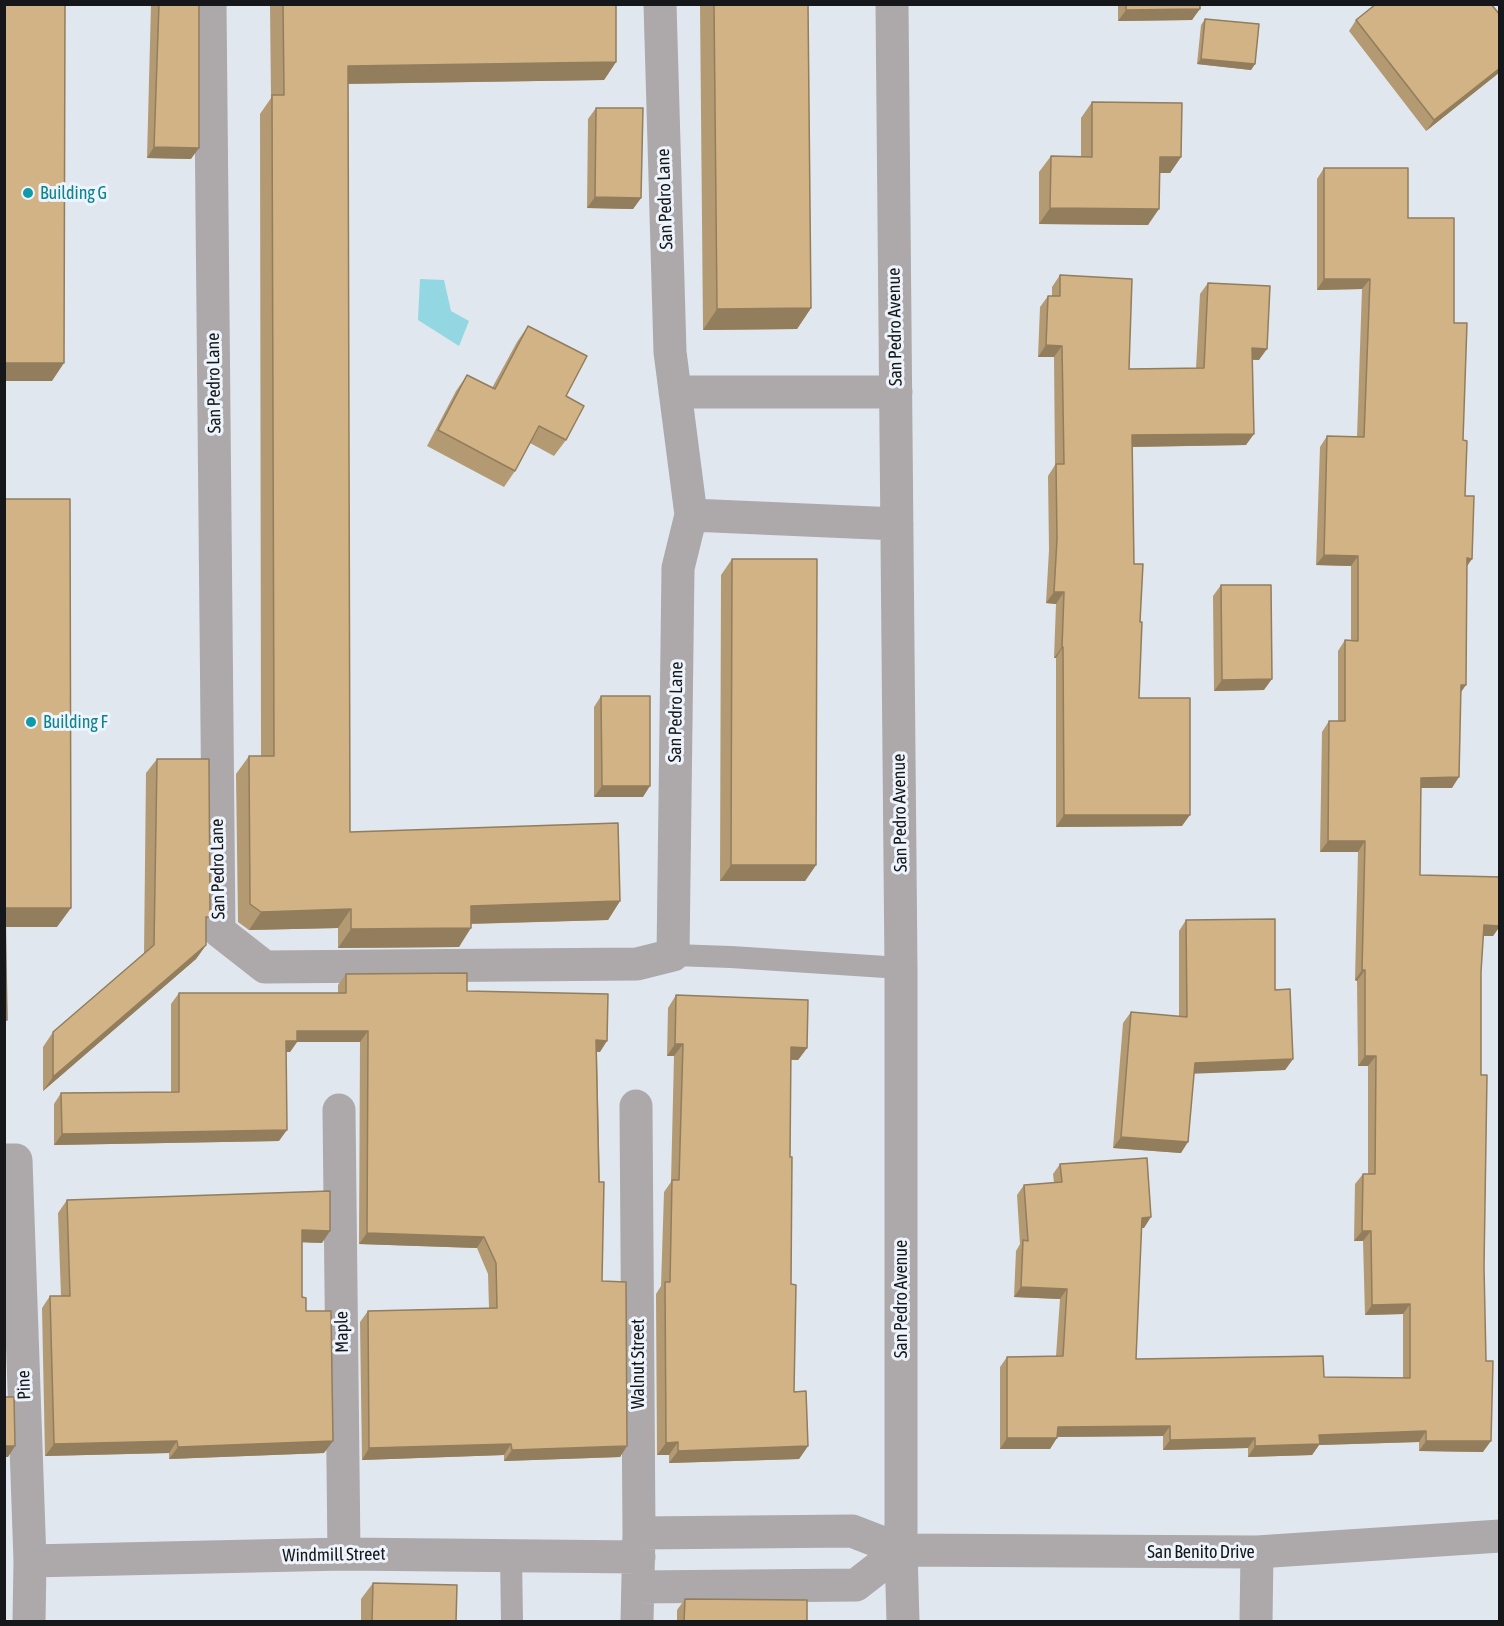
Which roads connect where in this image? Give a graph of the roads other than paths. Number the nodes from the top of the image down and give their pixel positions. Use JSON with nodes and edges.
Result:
{"nodes":[{"id":1,"x":210,"y":4,"type":"edge"},
{"id":2,"x":660,"y":4,"type":"edge"},
{"id":3,"x":892,"y":4,"type":"edge"},
{"id":4,"x":675,"y":392,"type":"junction"},
{"id":5,"x":896,"y":392,"type":"junction"},
{"id":6,"x":691,"y":515,"type":"junction"},
{"id":7,"x":897,"y":524,"type":"junction"},
{"id":8,"x":673,"y":955,"type":"junction"},
{"id":9,"x":901,"y":968,"type":"junction"},
{"id":10,"x":636,"y":1106,"type":"dead end"},
{"id":11,"x":339,"y":1110,"type":"dead end"},
{"id":12,"x":4,"y":1160,"type":"edge"},
{"id":13,"x":1500,"y":1536,"type":"edge"},
{"id":14,"x":901,"y":1550,"type":"junction"},
{"id":15,"x":1257,"y":1552,"type":"junction"},
{"id":16,"x":344,"y":1554,"type":"junction"},
{"id":17,"x":511,"y":1555,"type":"junction"},
{"id":18,"x":639,"y":1559,"type":"junction"},
{"id":19,"x":30,"y":1561,"type":"junction"},
{"id":20,"x":29,"y":1622,"type":"edge"},
{"id":21,"x":512,"y":1622,"type":"edge"},
{"id":22,"x":637,"y":1622,"type":"edge"},
{"id":23,"x":903,"y":1622,"type":"edge"},
{"id":24,"x":1256,"y":1622,"type":"edge"}],
"edges":[{"from":1,"to":8,"type":"street","name":"San Pedro Lane"},
{"from":2,"to":4,"type":"street","name":"San Pedro Lane"},
{"from":3,"to":5,"type":"street","name":"San Pedro Avenue"},
{"from":4,"to":5,"type":"street"},
{"from":4,"to":6,"type":"street","name":"San Pedro Lane"},
{"from":5,"to":7,"type":"street","name":"San Pedro Avenue"},
{"from":6,"to":7,"type":"street"},
{"from":6,"to":8,"type":"street","name":"San Pedro Lane"},
{"from":7,"to":9,"type":"street","name":"San Pedro Avenue"},
{"from":8,"to":9,"type":"lane"},
{"from":9,"to":14,"type":"street","name":"San Pedro Avenue"},
{"from":10,"to":18,"type":"street","name":"Walnut Street"},
{"from":11,"to":16,"type":"street","name":"Maple"},
{"from":12,"to":19,"type":"street","name":"Pine"},
{"from":13,"to":15,"type":"street","name":"San Benito Drive"},
{"from":14,"to":15,"type":"street","name":"San Benito Drive"},
{"from":14,"to":18,"type":"street","name":"Windmill Street"},
{"from":14,"to":18,"type":"street","name":"Windmill Street"},
{"from":14,"to":23,"type":"street","name":"San Pedro Avenue"},
{"from":15,"to":24,"type":"street"},
{"from":16,"to":17,"type":"street","name":"Windmill Street"},
{"from":16,"to":19,"type":"street","name":"Windmill Street"},
{"from":17,"to":18,"type":"street","name":"Windmill Street"},
{"from":17,"to":21,"type":"lane"},
{"from":18,"to":22,"type":"street","name":"Walnut Street"},
{"from":19,"to":20,"type":"street","name":"Pine"}]}
